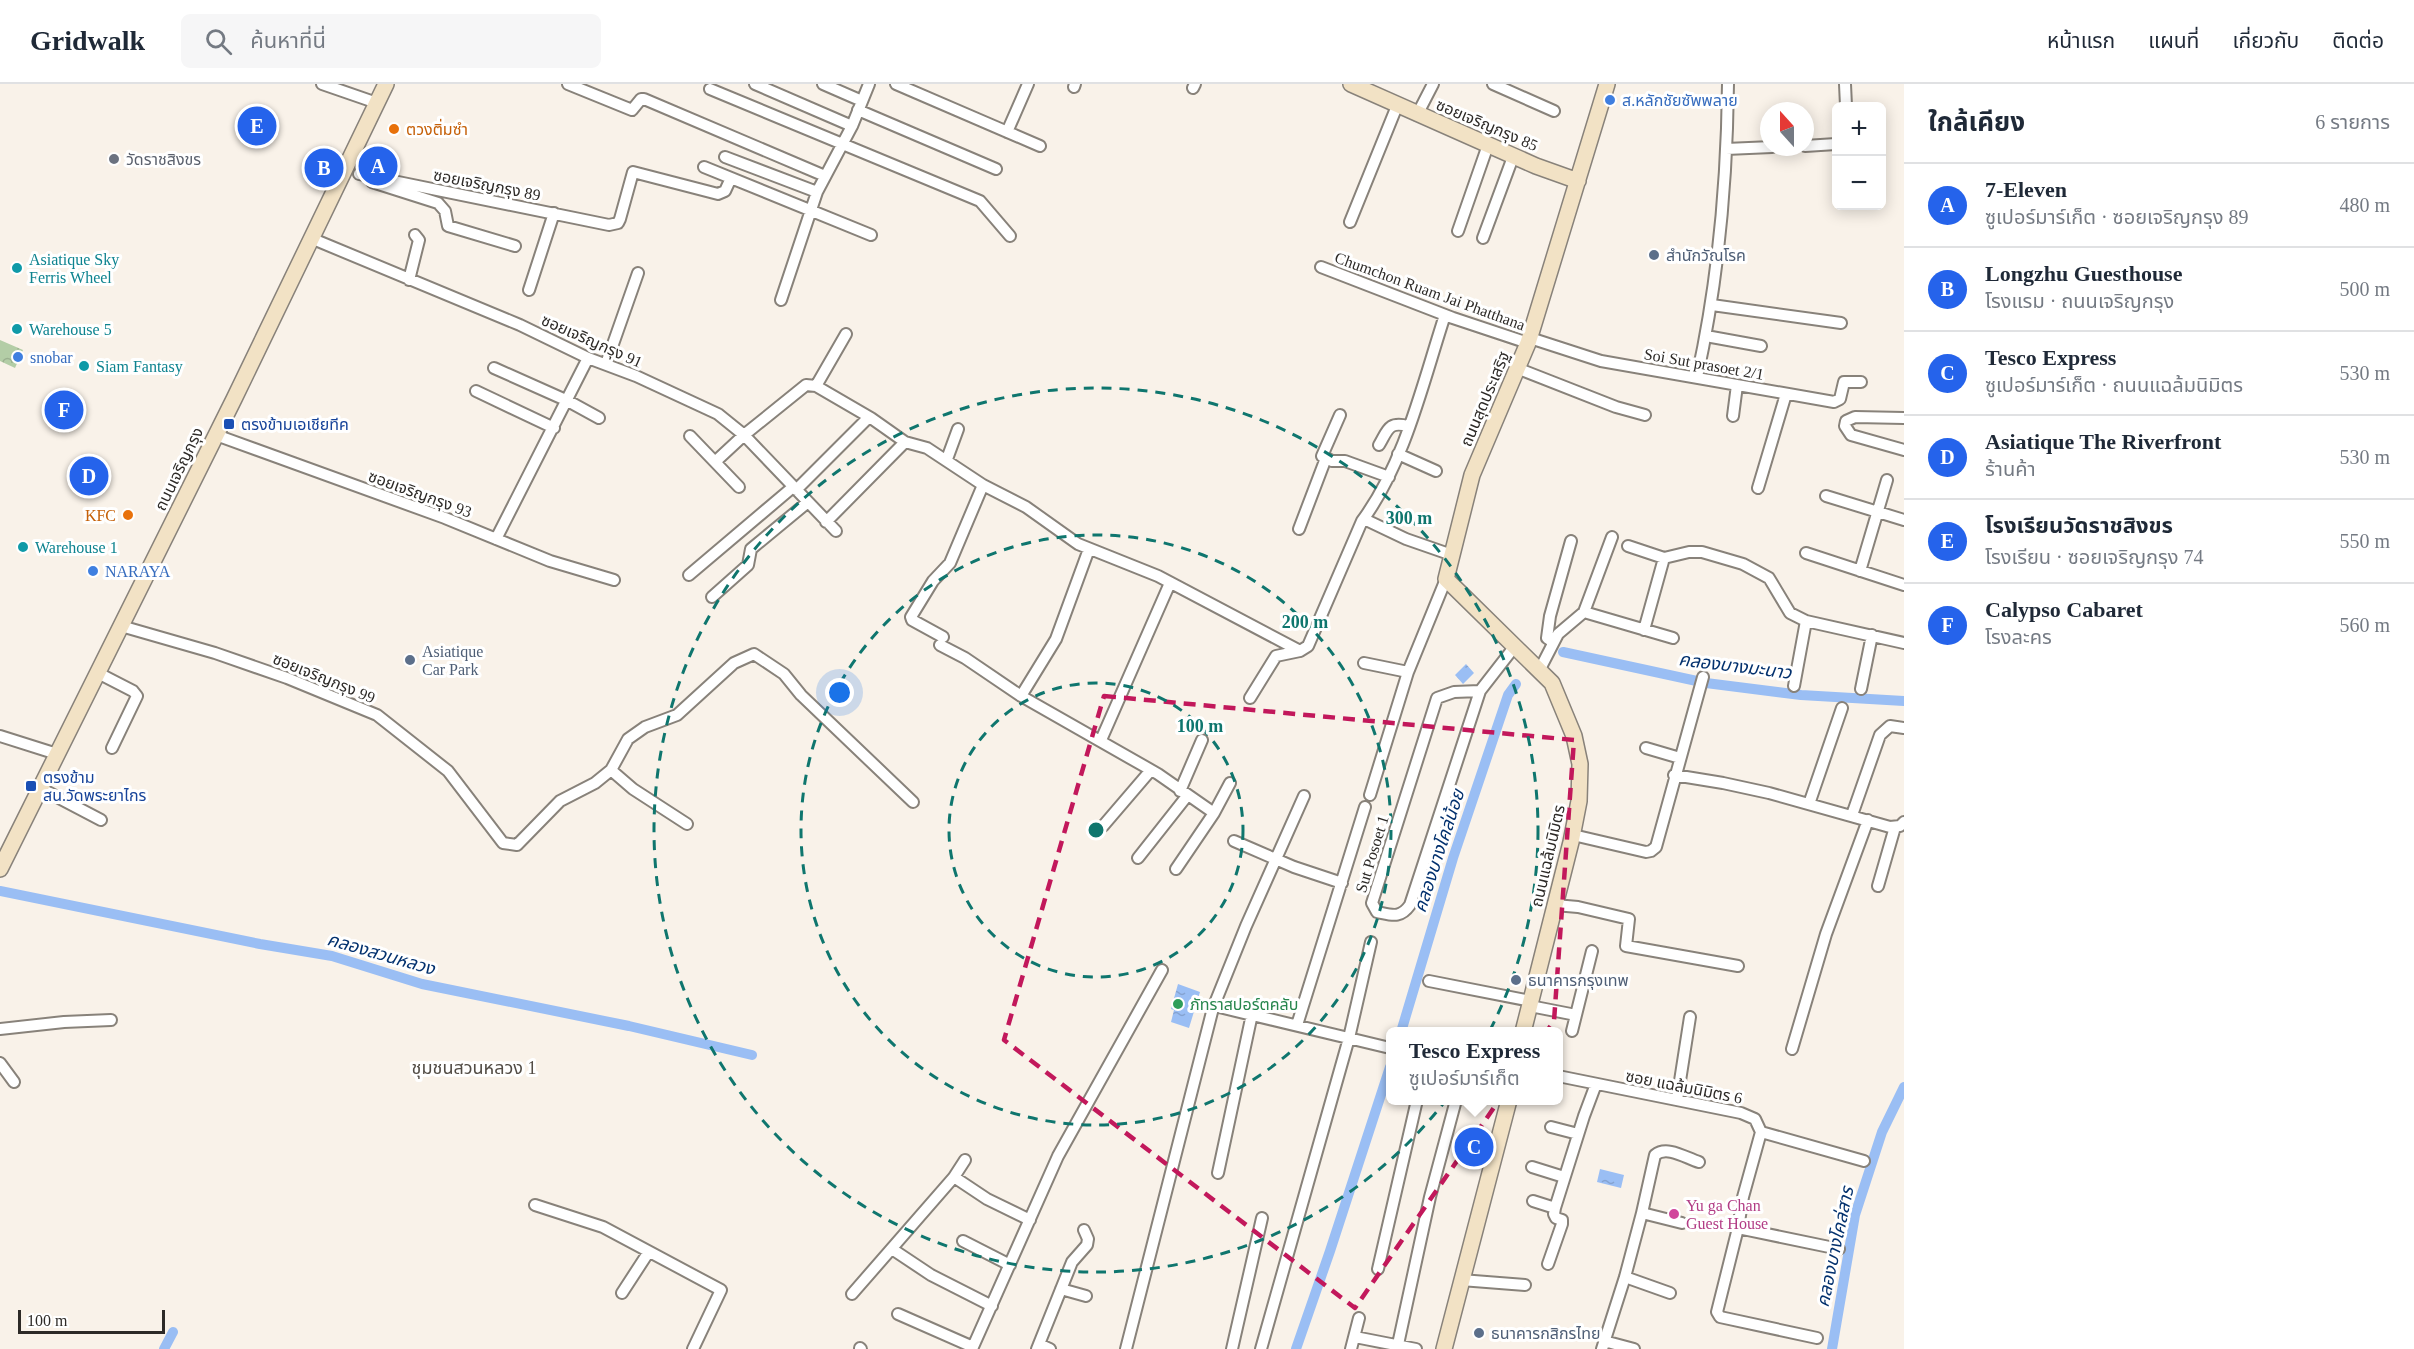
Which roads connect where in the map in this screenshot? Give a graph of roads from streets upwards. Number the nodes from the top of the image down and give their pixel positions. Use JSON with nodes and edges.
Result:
{"nodes":[{"id":1,"x":322,"y":84,"type":"edge"},
{"id":2,"x":386,"y":84,"type":"edge"},
{"id":3,"x":568,"y":84,"type":"edge"},
{"id":4,"x":755,"y":84,"type":"edge"},
{"id":5,"x":823,"y":84,"type":"edge"},
{"id":6,"x":869,"y":84,"type":"edge"},
{"id":7,"x":896,"y":84,"type":"edge"},
{"id":8,"x":1028,"y":84,"type":"edge"},
{"id":9,"x":1351,"y":84,"type":"edge"},
{"id":10,"x":1432,"y":84,"type":"edge"},
{"id":11,"x":1492,"y":84,"type":"edge"},
{"id":12,"x":1607,"y":84,"type":"edge"},
{"id":13,"x":1728,"y":84,"type":"edge"},
{"id":14,"x":1845,"y":84,"type":"edge"},
{"id":15,"x":710,"y":89,"type":"dead end"},
{"id":16,"x":1846,"y":102,"type":"edge"},
{"id":17,"x":377,"y":103,"type":"junction"},
{"id":18,"x":1397,"y":105,"type":"junction"},
{"id":19,"x":860,"y":106,"type":"junction"},
{"id":20,"x":1554,"y":111,"type":"dead end"},
{"id":21,"x":1417,"y":115,"type":"junction"},
{"id":22,"x":852,"y":126,"type":"junction"},
{"id":23,"x":1007,"y":132,"type":"junction"},
{"id":24,"x":843,"y":144,"type":"junction"},
{"id":25,"x":1832,"y":144,"type":"edge"},
{"id":26,"x":1814,"y":145,"type":"edge"},
{"id":27,"x":1040,"y":146,"type":"dead end"},
{"id":28,"x":1488,"y":146,"type":"junction"},
{"id":29,"x":1760,"y":148,"type":"edge"},
{"id":30,"x":1726,"y":149,"type":"junction"},
{"id":31,"x":725,"y":157,"type":"dead end"},
{"id":32,"x":1513,"y":157,"type":"junction"},
{"id":33,"x":704,"y":167,"type":"dead end"},
{"id":34,"x":996,"y":169,"type":"dead end"},
{"id":35,"x":353,"y":172,"type":"junction"},
{"id":36,"x":825,"y":176,"type":"junction"},
{"id":37,"x":731,"y":178,"type":"junction"},
{"id":38,"x":1578,"y":181,"type":"junction"},
{"id":39,"x":817,"y":192,"type":"junction"},
{"id":40,"x":810,"y":211,"type":"junction"},
{"id":41,"x":554,"y":213,"type":"junction"},
{"id":42,"x":1350,"y":222,"type":"dead end"},
{"id":43,"x":1458,"y":231,"type":"dead end"},
{"id":44,"x":415,"y":235,"type":"dead end"},
{"id":45,"x":871,"y":235,"type":"dead end"},
{"id":46,"x":1010,"y":236,"type":"dead end"},
{"id":47,"x":1483,"y":238,"type":"dead end"},
{"id":48,"x":313,"y":239,"type":"junction"},
{"id":49,"x":515,"y":246,"type":"dead end"},
{"id":50,"x":1321,"y":267,"type":"dead end"},
{"id":51,"x":638,"y":273,"type":"dead end"},
{"id":52,"x":409,"y":280,"type":"junction"},
{"id":53,"x":529,"y":290,"type":"dead end"},
{"id":54,"x":781,"y":300,"type":"dead end"},
{"id":55,"x":1712,"y":304,"type":"junction"},
{"id":56,"x":1445,"y":315,"type":"junction"},
{"id":57,"x":1841,"y":323,"type":"dead end"},
{"id":58,"x":846,"y":334,"type":"dead end"},
{"id":59,"x":1706,"y":336,"type":"junction"},
{"id":60,"x":1529,"y":341,"type":"junction"},
{"id":61,"x":1761,"y":346,"type":"dead end"},
{"id":62,"x":588,"y":358,"type":"junction"},
{"id":63,"x":606,"y":364,"type":"junction"},
{"id":64,"x":494,"y":368,"type":"dead end"},
{"id":65,"x":1519,"y":369,"type":"junction"},
{"id":66,"x":1696,"y":377,"type":"junction"},
{"id":67,"x":1862,"y":382,"type":"dead end"},
{"id":68,"x":1737,"y":385,"type":"junction"},
{"id":69,"x":816,"y":387,"type":"junction"},
{"id":70,"x":476,"y":391,"type":"dead end"},
{"id":71,"x":1786,"y":394,"type":"junction"},
{"id":72,"x":568,"y":401,"type":"junction"},
{"id":73,"x":1340,"y":415,"type":"dead end"},
{"id":74,"x":1645,"y":415,"type":"dead end"},
{"id":75,"x":1732,"y":416,"type":"dead end"},
{"id":76,"x":869,"y":417,"type":"junction"},
{"id":77,"x":599,"y":418,"type":"dead end"},
{"id":78,"x":1904,"y":418,"type":"edge"},
{"id":79,"x":1408,"y":426,"type":"junction"},
{"id":80,"x":554,"y":428,"type":"junction"},
{"id":81,"x":958,"y":429,"type":"dead end"},
{"id":82,"x":216,"y":435,"type":"junction"},
{"id":83,"x":744,"y":435,"type":"junction"},
{"id":84,"x":690,"y":436,"type":"dead end"},
{"id":85,"x":905,"y":442,"type":"junction"},
{"id":86,"x":1379,"y":445,"type":"dead end"},
{"id":87,"x":1904,"y":450,"type":"edge"},
{"id":88,"x":1398,"y":454,"type":"junction"},
{"id":89,"x":1326,"y":458,"type":"junction"},
{"id":90,"x":947,"y":459,"type":"junction"},
{"id":91,"x":716,"y":461,"type":"junction"},
{"id":92,"x":1436,"y":471,"type":"dead end"},
{"id":93,"x":1389,"y":477,"type":"junction"},
{"id":94,"x":1887,"y":480,"type":"dead end"},
{"id":95,"x":983,"y":484,"type":"junction"},
{"id":96,"x":739,"y":487,"type":"dead end"},
{"id":97,"x":794,"y":488,"type":"junction"},
{"id":98,"x":1758,"y":488,"type":"dead end"},
{"id":99,"x":1826,"y":496,"type":"dead end"},
{"id":100,"x":808,"y":502,"type":"junction"},
{"id":101,"x":1877,"y":512,"type":"junction"},
{"id":102,"x":1364,"y":519,"type":"junction"},
{"id":103,"x":1904,"y":520,"type":"edge"},
{"id":104,"x":826,"y":522,"type":"junction"},
{"id":105,"x":1299,"y":529,"type":"dead end"},
{"id":106,"x":836,"y":531,"type":"dead end"},
{"id":107,"x":1611,"y":537,"type":"dead end"},
{"id":108,"x":496,"y":539,"type":"junction"},
{"id":109,"x":1571,"y":541,"type":"dead end"},
{"id":110,"x":1628,"y":546,"type":"dead end"},
{"id":111,"x":1089,"y":549,"type":"junction"},
{"id":112,"x":1806,"y":553,"type":"dead end"},
{"id":113,"x":1452,"y":555,"type":"junction"},
{"id":114,"x":1664,"y":558,"type":"junction"},
{"id":115,"x":1860,"y":571,"type":"junction"},
{"id":116,"x":689,"y":575,"type":"dead end"},
{"id":117,"x":614,"y":579,"type":"dead end"},
{"id":118,"x":1446,"y":579,"type":"junction"},
{"id":119,"x":1170,"y":582,"type":"junction"},
{"id":120,"x":1904,"y":585,"type":"edge"},
{"id":121,"x":712,"y":597,"type":"dead end"},
{"id":122,"x":1584,"y":612,"type":"junction"},
{"id":123,"x":1806,"y":621,"type":"junction"},
{"id":124,"x":121,"y":626,"type":"junction"},
{"id":125,"x":1644,"y":630,"type":"junction"},
{"id":126,"x":1872,"y":635,"type":"junction"},
{"id":127,"x":1673,"y":638,"type":"dead end"},
{"id":128,"x":1553,"y":642,"type":"junction"},
{"id":129,"x":1904,"y":643,"type":"edge"},
{"id":130,"x":1515,"y":646,"type":"junction"},
{"id":131,"x":1300,"y":651,"type":"junction"},
{"id":132,"x":1364,"y":663,"type":"dead end"},
{"id":133,"x":1540,"y":669,"type":"junction"},
{"id":134,"x":1408,"y":672,"type":"junction"},
{"id":135,"x":98,"y":673,"type":"junction"},
{"id":136,"x":1703,"y":677,"type":"dead end"},
{"id":137,"x":1794,"y":686,"type":"dead end"},
{"id":138,"x":1861,"y":689,"type":"dead end"},
{"id":139,"x":1479,"y":691,"type":"junction"},
{"id":140,"x":1021,"y":696,"type":"junction"},
{"id":141,"x":1250,"y":698,"type":"dead end"},
{"id":142,"x":1842,"y":708,"type":"dead end"},
{"id":143,"x":1904,"y":728,"type":"edge"},
{"id":144,"x":0,"y":736,"type":"edge"},
{"id":145,"x":1101,"y":740,"type":"junction"},
{"id":146,"x":1202,"y":740,"type":"dead end"},
{"id":147,"x":112,"y":748,"type":"dead end"},
{"id":148,"x":1646,"y":748,"type":"dead end"},
{"id":149,"x":57,"y":754,"type":"junction"},
{"id":150,"x":1680,"y":758,"type":"junction"},
{"id":151,"x":610,"y":770,"type":"junction"},
{"id":152,"x":1151,"y":770,"type":"junction"},
{"id":153,"x":1674,"y":775,"type":"junction"},
{"id":154,"x":1230,"y":783,"type":"dead end"},
{"id":155,"x":40,"y":788,"type":"junction"},
{"id":156,"x":1184,"y":794,"type":"junction"},
{"id":157,"x":1370,"y":795,"type":"dead end"},
{"id":158,"x":1304,"y":796,"type":"dead end"},
{"id":159,"x":913,"y":802,"type":"dead end"},
{"id":160,"x":1809,"y":804,"type":"junction"},
{"id":161,"x":1365,"y":807,"type":"dead end"},
{"id":162,"x":1214,"y":813,"type":"junction"},
{"id":163,"x":1852,"y":815,"type":"junction"},
{"id":164,"x":101,"y":820,"type":"dead end"},
{"id":165,"x":1868,"y":820,"type":"junction"},
{"id":166,"x":687,"y":824,"type":"dead end"},
{"id":167,"x":1900,"y":824,"type":"edge"},
{"id":168,"x":1103,"y":826,"type":"dead end"},
{"id":169,"x":1573,"y":834,"type":"junction"},
{"id":170,"x":1234,"y":841,"type":"dead end"},
{"id":171,"x":1138,"y":858,"type":"dead end"},
{"id":172,"x":1275,"y":859,"type":"junction"},
{"id":173,"x":0,"y":869,"type":"edge"},
{"id":174,"x":1176,"y":869,"type":"dead end"},
{"id":175,"x":1342,"y":883,"type":"junction"},
{"id":176,"x":1878,"y":886,"type":"dead end"},
{"id":177,"x":1555,"y":905,"type":"junction"},
{"id":178,"x":1371,"y":942,"type":"dead end"},
{"id":179,"x":1592,"y":951,"type":"dead end"},
{"id":180,"x":1738,"y":966,"type":"dead end"},
{"id":181,"x":1162,"y":970,"type":"dead end"},
{"id":182,"x":1430,"y":981,"type":"dead end"},
{"id":183,"x":1530,"y":1003,"type":"junction"},
{"id":184,"x":1215,"y":1006,"type":"junction"},
{"id":185,"x":1252,"y":1014,"type":"junction"},
{"id":186,"x":1576,"y":1015,"type":"junction"},
{"id":187,"x":1690,"y":1017,"type":"dead end"},
{"id":188,"x":111,"y":1020,"type":"dead end"},
{"id":189,"x":1297,"y":1025,"type":"junction"},
{"id":190,"x":1524,"y":1027,"type":"edge"},
{"id":191,"x":0,"y":1029,"type":"edge"},
{"id":192,"x":1572,"y":1031,"type":"dead end"},
{"id":193,"x":1349,"y":1038,"type":"junction"},
{"id":194,"x":1386,"y":1047,"type":"edge"},
{"id":195,"x":1792,"y":1049,"type":"dead end"},
{"id":196,"x":0,"y":1064,"type":"edge"},
{"id":197,"x":1563,"y":1077,"type":"edge"},
{"id":198,"x":14,"y":1082,"type":"dead end"},
{"id":199,"x":1596,"y":1084,"type":"junction"},
{"id":200,"x":1677,"y":1100,"type":"junction"},
{"id":201,"x":1416,"y":1105,"type":"edge"},
{"id":202,"x":1455,"y":1105,"type":"edge"},
{"id":203,"x":1508,"y":1105,"type":"edge"},
{"id":204,"x":1551,"y":1127,"type":"dead end"},
{"id":205,"x":1761,"y":1132,"type":"junction"},
{"id":206,"x":1578,"y":1134,"type":"junction"},
{"id":207,"x":966,"y":1160,"type":"dead end"},
{"id":208,"x":1864,"y":1161,"type":"dead end"},
{"id":209,"x":1699,"y":1162,"type":"dead end"},
{"id":210,"x":1532,"y":1167,"type":"dead end"},
{"id":211,"x":1218,"y":1173,"type":"dead end"},
{"id":212,"x":954,"y":1177,"type":"junction"},
{"id":213,"x":1564,"y":1177,"type":"junction"},
{"id":214,"x":1533,"y":1201,"type":"dead end"},
{"id":215,"x":535,"y":1205,"type":"dead end"},
{"id":216,"x":1555,"y":1208,"type":"junction"},
{"id":217,"x":1642,"y":1213,"type":"junction"},
{"id":218,"x":1262,"y":1218,"type":"dead end"},
{"id":219,"x":1030,"y":1220,"type":"junction"},
{"id":220,"x":1682,"y":1223,"type":"dead end"},
{"id":221,"x":1738,"y":1227,"type":"junction"},
{"id":222,"x":1084,"y":1230,"type":"dead end"},
{"id":223,"x":963,"y":1241,"type":"dead end"},
{"id":224,"x":892,"y":1249,"type":"junction"},
{"id":225,"x":1839,"y":1249,"type":"dead end"},
{"id":226,"x":648,"y":1253,"type":"junction"},
{"id":227,"x":1548,"y":1264,"type":"dead end"},
{"id":228,"x":1010,"y":1265,"type":"junction"},
{"id":229,"x":1377,"y":1269,"type":"dead end"},
{"id":230,"x":1624,"y":1277,"type":"junction"},
{"id":231,"x":1461,"y":1280,"type":"junction"},
{"id":232,"x":1525,"y":1285,"type":"dead end"},
{"id":233,"x":1060,"y":1289,"type":"junction"},
{"id":234,"x":622,"y":1293,"type":"dead end"},
{"id":235,"x":1670,"y":1293,"type":"dead end"},
{"id":236,"x":852,"y":1294,"type":"dead end"},
{"id":237,"x":1086,"y":1296,"type":"dead end"},
{"id":238,"x":992,"y":1306,"type":"junction"},
{"id":239,"x":898,"y":1314,"type":"dead end"},
{"id":240,"x":1359,"y":1318,"type":"dead end"},
{"id":241,"x":1354,"y":1337,"type":"junction"},
{"id":242,"x":1817,"y":1338,"type":"dead end"},
{"id":243,"x":1603,"y":1345,"type":"edge"},
{"id":244,"x":1038,"y":1347,"type":"edge"},
{"id":245,"x":1398,"y":1347,"type":"edge"},
{"id":246,"x":973,"y":1348,"type":"edge"},
{"id":247,"x":693,"y":1349,"type":"edge"},
{"id":248,"x":1050,"y":1349,"type":"edge"},
{"id":249,"x":1126,"y":1349,"type":"edge"},
{"id":250,"x":1232,"y":1349,"type":"edge"},
{"id":251,"x":1261,"y":1349,"type":"edge"},
{"id":252,"x":1351,"y":1349,"type":"edge"},
{"id":253,"x":1416,"y":1349,"type":"edge"},
{"id":254,"x":1444,"y":1349,"type":"edge"},
{"id":255,"x":1634,"y":1349,"type":"edge"}],
"edges":[{"from":1,"to":17,"type":"street"},
{"from":2,"to":17,"type":"street","name":"ถนนเจริญกรุง"},
{"from":3,"to":36,"type":"street"},
{"from":4,"to":22,"type":"street"},
{"from":5,"to":19,"type":"street"},
{"from":6,"to":19,"type":"street"},
{"from":7,"to":23,"type":"street"},
{"from":8,"to":23,"type":"street"},
{"from":9,"to":18,"type":"street","name":"ซอยเจริญกรุง 85"},
{"from":10,"to":21,"type":"street"},
{"from":11,"to":20,"type":"street"},
{"from":12,"to":38,"type":"street","name":"ถนนสุดประเสริฐ"},
{"from":13,"to":30,"type":"street"},
{"from":14,"to":16,"type":"street"},
{"from":15,"to":24,"type":"street"},
{"from":17,"to":35,"type":"street","name":"ถนนเจริญกรุง"},
{"from":18,"to":21,"type":"street","name":"ซอยเจริญกรุง 85"},
{"from":18,"to":42,"type":"street"},
{"from":19,"to":22,"type":"street"},
{"from":19,"to":34,"type":"street"},
{"from":21,"to":28,"type":"street","name":"ซอยเจริญกรุง 85"},
{"from":22,"to":24,"type":"street"},
{"from":23,"to":27,"type":"street"},
{"from":24,"to":36,"type":"street"},
{"from":24,"to":46,"type":"street"},
{"from":25,"to":26,"type":"street"},
{"from":28,"to":32,"type":"street","name":"ซอยเจริญกรุง 85"},
{"from":28,"to":43,"type":"street"},
{"from":29,"to":30,"type":"street"},
{"from":30,"to":55,"type":"street"},
{"from":31,"to":39,"type":"street"},
{"from":32,"to":38,"type":"street","name":"ซอยเจริญกรุง 85"},
{"from":32,"to":47,"type":"street"},
{"from":33,"to":37,"type":"street"},
{"from":35,"to":41,"type":"street","name":"ซอยเจริญกรุง 89"},
{"from":35,"to":48,"type":"street","name":"ถนนเจริญกรุง"},
{"from":35,"to":49,"type":"street"},
{"from":36,"to":39,"type":"street"},
{"from":37,"to":40,"type":"street"},
{"from":37,"to":41,"type":"street","name":"ซอยเจริญกรุง 89"},
{"from":38,"to":60,"type":"street","name":"ถนนสุดประเสริฐ"},
{"from":39,"to":40,"type":"street"},
{"from":40,"to":45,"type":"street"},
{"from":40,"to":54,"type":"street"},
{"from":41,"to":53,"type":"street"},
{"from":44,"to":52,"type":"street"},
{"from":48,"to":52,"type":"street","name":"ซอยเจริญกรุง 91"},
{"from":48,"to":82,"type":"street","name":"ถนนเจริญกรุง"},
{"from":50,"to":56,"type":"street","name":"Chumchon Ruam Jai Phatthana"},
{"from":51,"to":63,"type":"street"},
{"from":52,"to":62,"type":"street","name":"ซอยเจริญกรุง 91"},
{"from":55,"to":57,"type":"street"},
{"from":55,"to":59,"type":"street"},
{"from":56,"to":60,"type":"street","name":"Chumchon Ruam Jai Phatthana"},
{"from":56,"to":79,"type":"street"},
{"from":58,"to":69,"type":"street"},
{"from":59,"to":61,"type":"street"},
{"from":59,"to":66,"type":"street"},
{"from":60,"to":65,"type":"street","name":"ถนนสุดประเสริฐ"},
{"from":60,"to":66,"type":"street","name":"Soi Sut prasoet 2/1"},
{"from":62,"to":63,"type":"street","name":"ซอยเจริญกรุง 91"},
{"from":62,"to":72,"type":"street"},
{"from":63,"to":83,"type":"street","name":"ซอยเจริญกรุง 91"},
{"from":64,"to":72,"type":"street"},
{"from":65,"to":74,"type":"street"},
{"from":65,"to":113,"type":"street","name":"ถนนสุดประเสริฐ"},
{"from":66,"to":68,"type":"street","name":"Soi Sut prasoet 2/1"},
{"from":67,"to":71,"type":"street","name":"Soi Sut prasoet 2/1"},
{"from":68,"to":71,"type":"street","name":"Soi Sut prasoet 2/1"},
{"from":68,"to":75,"type":"street"},
{"from":69,"to":76,"type":"street"},
{"from":69,"to":83,"type":"street"},
{"from":70,"to":80,"type":"street"},
{"from":71,"to":98,"type":"street"},
{"from":72,"to":77,"type":"street"},
{"from":72,"to":80,"type":"street"},
{"from":73,"to":89,"type":"street"},
{"from":76,"to":85,"type":"street"},
{"from":76,"to":97,"type":"street"},
{"from":78,"to":87,"type":"street"},
{"from":79,"to":86,"type":"street"},
{"from":79,"to":88,"type":"street"},
{"from":80,"to":108,"type":"street"},
{"from":81,"to":90,"type":"street"},
{"from":82,"to":108,"type":"street","name":"ซอยเจริญกรุง 93"},
{"from":82,"to":124,"type":"street","name":"ถนนเจริญกรุง"},
{"from":83,"to":91,"type":"street"},
{"from":83,"to":97,"type":"street","name":"ซอยเจริญกรุง 91"},
{"from":84,"to":91,"type":"street"},
{"from":85,"to":90,"type":"street"},
{"from":85,"to":104,"type":"street"},
{"from":88,"to":92,"type":"street"},
{"from":88,"to":93,"type":"street"},
{"from":89,"to":93,"type":"street"},
{"from":89,"to":105,"type":"street"},
{"from":90,"to":95,"type":"street"},
{"from":91,"to":96,"type":"street"},
{"from":93,"to":102,"type":"street"},
{"from":94,"to":101,"type":"street"},
{"from":95,"to":111,"type":"street"},
{"from":95,"to":140,"type":"street"},
{"from":97,"to":100,"type":"street","name":"ซอยเจริญกรุง 91"},
{"from":97,"to":116,"type":"street"},
{"from":99,"to":101,"type":"street"},
{"from":100,"to":104,"type":"street","name":"ซอยเจริญกรุง 91"},
{"from":100,"to":121,"type":"street"},
{"from":101,"to":103,"type":"street"},
{"from":101,"to":115,"type":"street"},
{"from":102,"to":113,"type":"street"},
{"from":102,"to":131,"type":"street"},
{"from":104,"to":106,"type":"street","name":"ซอยเจริญกรุง 91"},
{"from":107,"to":122,"type":"street"},
{"from":108,"to":117,"type":"street","name":"ซอยเจริญกรุง 93"},
{"from":109,"to":128,"type":"street"},
{"from":110,"to":114,"type":"street"},
{"from":111,"to":119,"type":"street"},
{"from":111,"to":140,"type":"street"},
{"from":112,"to":115,"type":"street"},
{"from":113,"to":118,"type":"street","name":"ถนนสุดประเสริฐ"},
{"from":114,"to":123,"type":"street"},
{"from":114,"to":125,"type":"street"},
{"from":115,"to":120,"type":"street"},
{"from":118,"to":130,"type":"street"},
{"from":118,"to":134,"type":"street"},
{"from":119,"to":131,"type":"street"},
{"from":119,"to":145,"type":"street"},
{"from":122,"to":125,"type":"street"},
{"from":122,"to":128,"type":"street"},
{"from":123,"to":126,"type":"street"},
{"from":123,"to":137,"type":"street"},
{"from":124,"to":135,"type":"street","name":"ถนนเจริญกรุง"},
{"from":124,"to":151,"type":"street","name":"ซอยเจริญกรุง 99"},
{"from":125,"to":127,"type":"street"},
{"from":126,"to":129,"type":"street"},
{"from":126,"to":138,"type":"street"},
{"from":128,"to":133,"type":"street"},
{"from":130,"to":133,"type":"street"},
{"from":130,"to":139,"type":"street","name":"Sut Posoet 1"},
{"from":131,"to":141,"type":"street"},
{"from":132,"to":134,"type":"street"},
{"from":133,"to":169,"type":"street","name":"ถนนแฉล้มนิมิตร"},
{"from":134,"to":157,"type":"street"},
{"from":135,"to":147,"type":"street"},
{"from":135,"to":149,"type":"street","name":"ถนนเจริญกรุง"},
{"from":136,"to":150,"type":"street"},
{"from":139,"to":139,"type":"street","name":"Sut Posoet 1"},
{"from":140,"to":145,"type":"street"},
{"from":142,"to":160,"type":"street"},
{"from":143,"to":163,"type":"street"},
{"from":144,"to":149,"type":"street"},
{"from":145,"to":152,"type":"street"},
{"from":146,"to":156,"type":"street"},
{"from":148,"to":150,"type":"street"},
{"from":149,"to":155,"type":"street","name":"ถนนเจริญกรุง"},
{"from":150,"to":153,"type":"street"},
{"from":151,"to":159,"type":"street"},
{"from":151,"to":166,"type":"street"},
{"from":152,"to":156,"type":"street"},
{"from":152,"to":168,"type":"street"},
{"from":153,"to":160,"type":"street"},
{"from":153,"to":169,"type":"street"},
{"from":154,"to":162,"type":"street"},
{"from":155,"to":164,"type":"street"},
{"from":155,"to":173,"type":"street","name":"ถนนเจริญกรุง"},
{"from":156,"to":162,"type":"street"},
{"from":156,"to":171,"type":"street"},
{"from":158,"to":172,"type":"street"},
{"from":160,"to":163,"type":"street"},
{"from":161,"to":175,"type":"street"},
{"from":162,"to":174,"type":"street"},
{"from":163,"to":165,"type":"street"},
{"from":165,"to":167,"type":"street"},
{"from":165,"to":195,"type":"street"},
{"from":167,"to":176,"type":"street"},
{"from":169,"to":177,"type":"street","name":"ถนนแฉล้มนิมิตร"},
{"from":170,"to":172,"type":"street"},
{"from":172,"to":175,"type":"street"},
{"from":172,"to":184,"type":"street"},
{"from":175,"to":189,"type":"street"},
{"from":177,"to":180,"type":"street"},
{"from":177,"to":183,"type":"street","name":"ถนนแฉล้มนิมิตร"},
{"from":178,"to":193,"type":"street"},
{"from":179,"to":186,"type":"street"},
{"from":181,"to":219,"type":"street"},
{"from":182,"to":183,"type":"street"},
{"from":183,"to":186,"type":"street"},
{"from":183,"to":190,"type":"street","name":"ถนนแฉล้มนิมิตร"},
{"from":184,"to":185,"type":"street"},
{"from":184,"to":249,"type":"street"},
{"from":185,"to":189,"type":"street"},
{"from":185,"to":211,"type":"street"},
{"from":186,"to":192,"type":"street"},
{"from":187,"to":200,"type":"street"},
{"from":188,"to":191,"type":"street"},
{"from":189,"to":193,"type":"street"},
{"from":193,"to":194,"type":"street"},
{"from":193,"to":251,"type":"street"},
{"from":196,"to":198,"type":"street"},
{"from":197,"to":199,"type":"street","name":"ซอย แฉล้มนิมิตร 6"},
{"from":199,"to":200,"type":"street","name":"ซอย แฉล้มนิมิตร 6"},
{"from":199,"to":206,"type":"street"},
{"from":200,"to":205,"type":"street","name":"ซอย แฉล้มนิมิตร 6"},
{"from":201,"to":229,"type":"street"},
{"from":202,"to":245,"type":"street"},
{"from":203,"to":231,"type":"street"},
{"from":204,"to":206,"type":"street"},
{"from":205,"to":208,"type":"street","name":"ซอย แฉล้มนิมิตร 6"},
{"from":205,"to":221,"type":"street"},
{"from":206,"to":213,"type":"street"},
{"from":207,"to":212,"type":"street"},
{"from":209,"to":217,"type":"street"},
{"from":210,"to":213,"type":"street"},
{"from":212,"to":219,"type":"street"},
{"from":212,"to":224,"type":"street"},
{"from":213,"to":216,"type":"street"},
{"from":214,"to":216,"type":"street"},
{"from":215,"to":226,"type":"street"},
{"from":216,"to":227,"type":"street"},
{"from":217,"to":220,"type":"street"},
{"from":217,"to":230,"type":"street"},
{"from":218,"to":250,"type":"street"},
{"from":219,"to":228,"type":"street"},
{"from":221,"to":225,"type":"street"},
{"from":221,"to":242,"type":"street"},
{"from":222,"to":233,"type":"street"},
{"from":223,"to":228,"type":"street"},
{"from":224,"to":236,"type":"street"},
{"from":224,"to":238,"type":"street"},
{"from":226,"to":234,"type":"street"},
{"from":226,"to":247,"type":"street"},
{"from":228,"to":238,"type":"street"},
{"from":230,"to":235,"type":"street"},
{"from":230,"to":243,"type":"street"},
{"from":231,"to":232,"type":"street"},
{"from":231,"to":254,"type":"street"},
{"from":233,"to":237,"type":"street"},
{"from":233,"to":244,"type":"street"},
{"from":238,"to":246,"type":"street"},
{"from":239,"to":246,"type":"street"},
{"from":240,"to":241,"type":"street"},
{"from":241,"to":245,"type":"street"},
{"from":241,"to":252,"type":"street"},
{"from":243,"to":255,"type":"street"},
{"from":244,"to":248,"type":"street"},
{"from":245,"to":253,"type":"street"}]}
